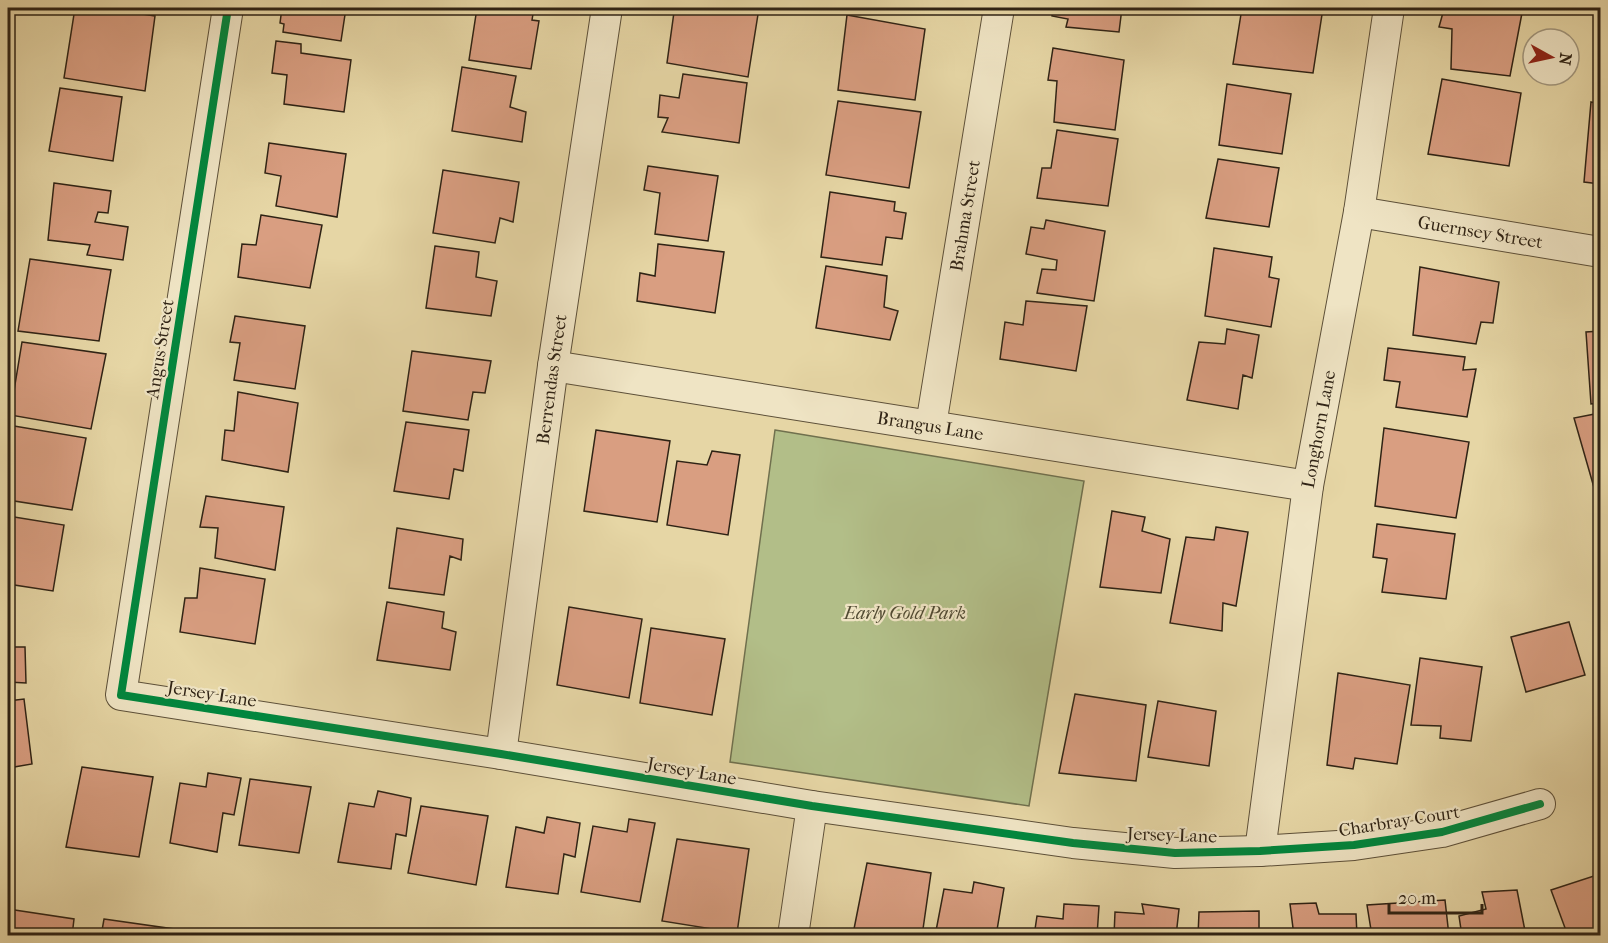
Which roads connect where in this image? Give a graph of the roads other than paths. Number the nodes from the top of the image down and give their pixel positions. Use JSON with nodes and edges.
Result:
{"nodes":[{"id":1,"x":228,"y":8,"type":"edge"},
{"id":2,"x":607,"y":8,"type":"edge"},
{"id":3,"x":999,"y":8,"type":"edge"},
{"id":4,"x":1389,"y":8,"type":"edge"},
{"id":5,"x":1359,"y":212,"type":"junction"},
{"id":6,"x":1600,"y":252,"type":"edge"},
{"id":7,"x":553,"y":366,"type":"junction"},
{"id":8,"x":931,"y":425,"type":"junction"},
{"id":9,"x":1308,"y":486,"type":"junction"},
{"id":10,"x":122,"y":695,"type":"joint"},
{"id":11,"x":501,"y":753,"type":"junction"},
{"id":12,"x":1540,"y":804,"type":"dead end"},
{"id":13,"x":812,"y":806,"type":"junction"},
{"id":14,"x":1260,"y":851,"type":"junction"},
{"id":15,"x":793,"y":936,"type":"edge"}],
"edges":[{"from":1,"to":10,"type":"street","name":"Angus Street"},
{"from":2,"to":7,"type":"street","name":"Berrendas Street"},
{"from":3,"to":8,"type":"street","name":"Brahma Street"},
{"from":4,"to":5,"type":"street","name":"Longhorn Lane"},
{"from":5,"to":6,"type":"street","name":"Guernsey Street"},
{"from":5,"to":9,"type":"street","name":"Longhorn Lane"},
{"from":7,"to":8,"type":"street","name":"Brangus Lane"},
{"from":7,"to":11,"type":"street","name":"Berrendas Street"},
{"from":8,"to":9,"type":"street","name":"Brangus Lane"},
{"from":9,"to":14,"type":"street","name":"Longhorn Lane"},
{"from":10,"to":11,"type":"street","name":"Jersey Lane"},
{"from":11,"to":13,"type":"street","name":"Jersey Lane"},
{"from":12,"to":14,"type":"street","name":"Charbray Court"},
{"from":13,"to":14,"type":"street","name":"Jersey Lane"},
{"from":13,"to":15,"type":"street"}]}
